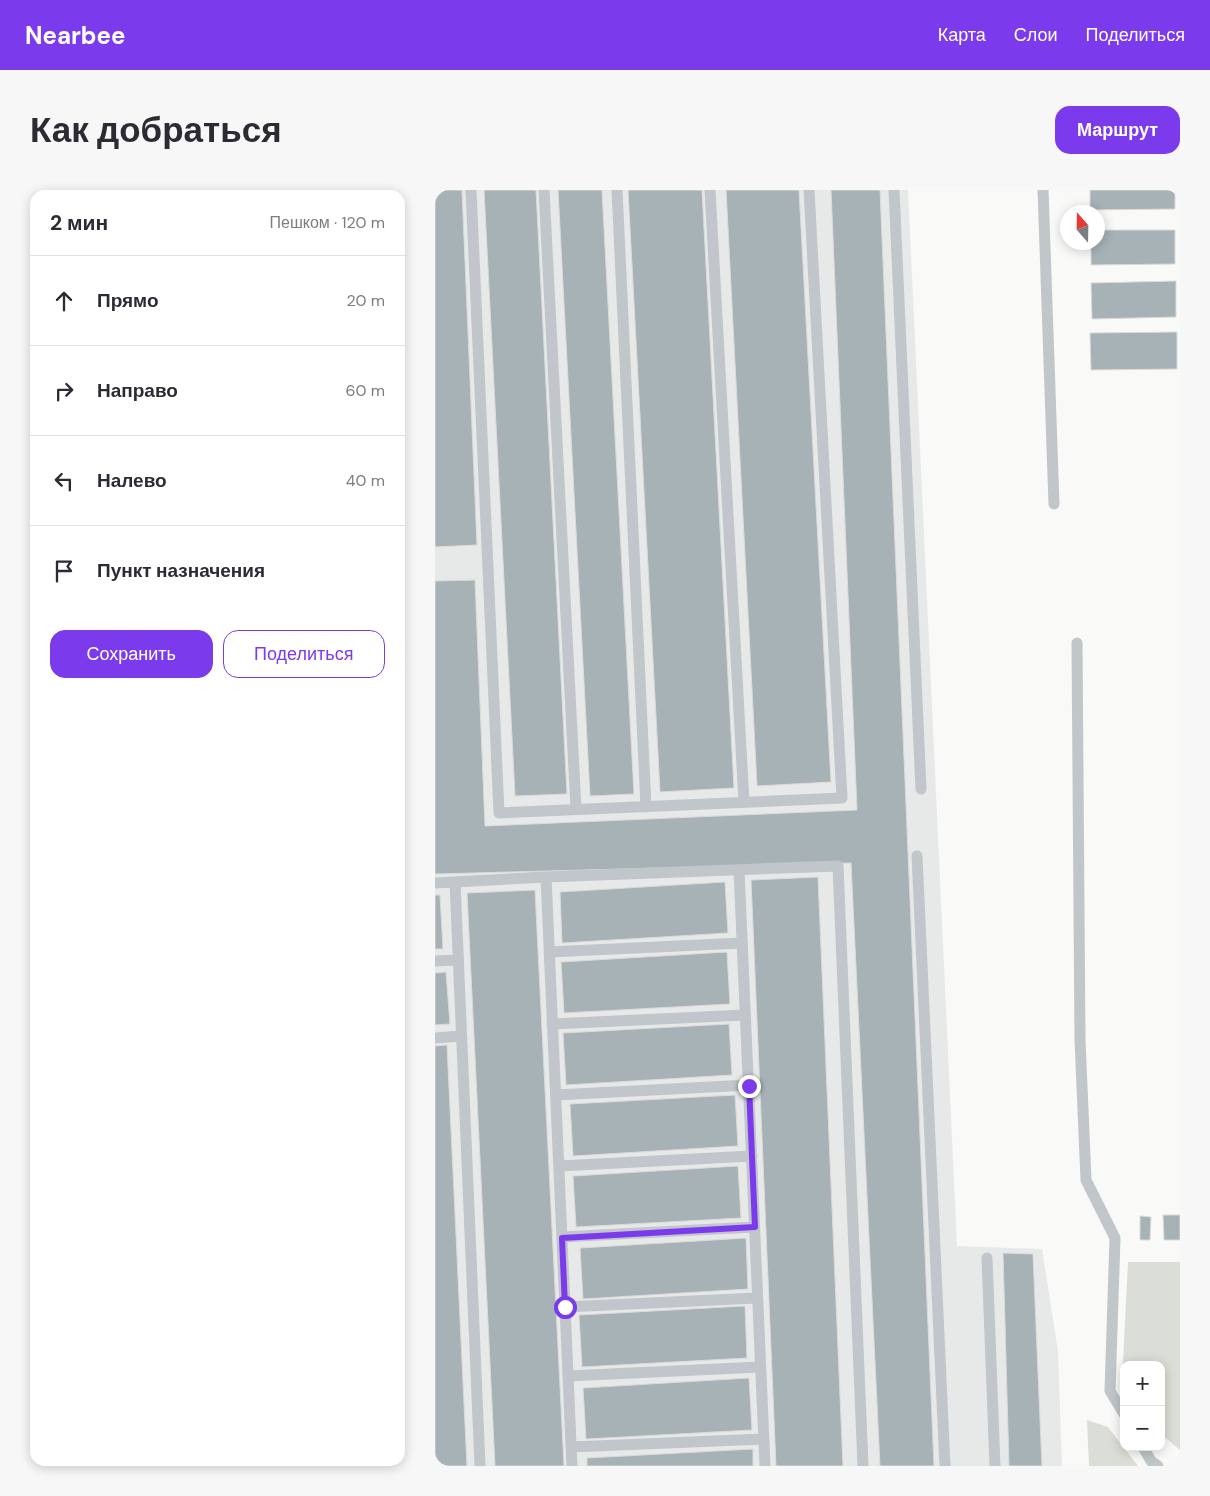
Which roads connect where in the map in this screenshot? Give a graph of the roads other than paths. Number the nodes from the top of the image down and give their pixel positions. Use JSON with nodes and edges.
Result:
{"nodes":[{"id":1,"x":471,"y":190,"type":"edge"},
{"id":2,"x":544,"y":190,"type":"edge"},
{"id":3,"x":617,"y":190,"type":"edge"},
{"id":4,"x":710,"y":190,"type":"edge"},
{"id":5,"x":809,"y":190,"type":"edge"},
{"id":6,"x":894,"y":190,"type":"edge"},
{"id":7,"x":1043,"y":190,"type":"edge"},
{"id":8,"x":1053,"y":504,"type":"dead end"},
{"id":9,"x":1077,"y":644,"type":"dead end"},
{"id":10,"x":921,"y":789,"type":"dead end"},
{"id":11,"x":744,"y":802,"type":"junction"},
{"id":12,"x":646,"y":806,"type":"junction"},
{"id":13,"x":577,"y":810,"type":"junction"},
{"id":14,"x":917,"y":856,"type":"dead end"},
{"id":15,"x":739,"y":870,"type":"junction"},
{"id":16,"x":546,"y":877,"type":"junction"},
{"id":17,"x":455,"y":882,"type":"junction"},
{"id":18,"x":435,"y":883,"type":"edge"},
{"id":19,"x":742,"y":943,"type":"junction"},
{"id":20,"x":549,"y":952,"type":"junction"},
{"id":21,"x":458,"y":960,"type":"junction"},
{"id":22,"x":435,"y":961,"type":"edge"},
{"id":23,"x":745,"y":1014,"type":"junction"},
{"id":24,"x":553,"y":1024,"type":"junction"},
{"id":25,"x":461,"y":1036,"type":"junction"},
{"id":26,"x":435,"y":1038,"type":"edge"},
{"id":27,"x":749,"y":1086,"type":"junction"},
{"id":28,"x":555,"y":1095,"type":"junction"},
{"id":29,"x":751,"y":1156,"type":"junction"},
{"id":30,"x":559,"y":1166,"type":"junction"},
{"id":31,"x":755,"y":1227,"type":"junction"},
{"id":32,"x":562,"y":1238,"type":"junction"},
{"id":33,"x":987,"y":1258,"type":"dead end"},
{"id":34,"x":757,"y":1298,"type":"junction"},
{"id":35,"x":565,"y":1307,"type":"junction"},
{"id":36,"x":760,"y":1367,"type":"junction"},
{"id":37,"x":568,"y":1376,"type":"junction"},
{"id":38,"x":1120,"y":1407,"type":"edge"},
{"id":39,"x":763,"y":1439,"type":"junction"},
{"id":40,"x":571,"y":1448,"type":"junction"},
{"id":41,"x":1145,"y":1451,"type":"edge"},
{"id":42,"x":480,"y":1466,"type":"edge"},
{"id":43,"x":572,"y":1466,"type":"edge"},
{"id":44,"x":765,"y":1466,"type":"edge"},
{"id":45,"x":863,"y":1466,"type":"edge"},
{"id":46,"x":945,"y":1466,"type":"edge"},
{"id":47,"x":995,"y":1466,"type":"edge"},
{"id":48,"x":1158,"y":1466,"type":"edge"}],
"edges":[{"from":1,"to":13,"type":"lane"},
{"from":2,"to":13,"type":"lane"},
{"from":3,"to":12,"type":"lane"},
{"from":4,"to":11,"type":"lane"},
{"from":5,"to":11,"type":"lane"},
{"from":6,"to":10,"type":"lane"},
{"from":7,"to":8,"type":"lane"},
{"from":9,"to":38,"type":"lane"},
{"from":11,"to":12,"type":"lane"},
{"from":12,"to":13,"type":"lane"},
{"from":14,"to":46,"type":"lane"},
{"from":15,"to":16,"type":"lane"},
{"from":15,"to":19,"type":"lane"},
{"from":15,"to":45,"type":"lane"},
{"from":16,"to":17,"type":"lane"},
{"from":16,"to":20,"type":"lane"},
{"from":17,"to":18,"type":"lane"},
{"from":17,"to":21,"type":"lane"},
{"from":19,"to":20,"type":"lane"},
{"from":19,"to":23,"type":"lane"},
{"from":20,"to":24,"type":"lane"},
{"from":21,"to":22,"type":"lane"},
{"from":21,"to":25,"type":"lane"},
{"from":23,"to":24,"type":"lane"},
{"from":23,"to":27,"type":"lane"},
{"from":24,"to":28,"type":"lane"},
{"from":25,"to":26,"type":"lane"},
{"from":25,"to":42,"type":"lane"},
{"from":27,"to":28,"type":"lane"},
{"from":27,"to":29,"type":"lane"},
{"from":28,"to":30,"type":"lane"},
{"from":29,"to":30,"type":"lane"},
{"from":29,"to":31,"type":"lane"},
{"from":30,"to":32,"type":"lane"},
{"from":31,"to":32,"type":"lane"},
{"from":31,"to":34,"type":"lane"},
{"from":32,"to":35,"type":"lane"},
{"from":33,"to":47,"type":"lane"},
{"from":34,"to":35,"type":"lane"},
{"from":34,"to":36,"type":"lane"},
{"from":35,"to":37,"type":"lane"},
{"from":36,"to":37,"type":"lane"},
{"from":36,"to":39,"type":"lane"},
{"from":37,"to":40,"type":"lane"},
{"from":39,"to":40,"type":"lane"},
{"from":39,"to":44,"type":"lane"},
{"from":40,"to":43,"type":"lane"},
{"from":41,"to":48,"type":"lane"}]}
